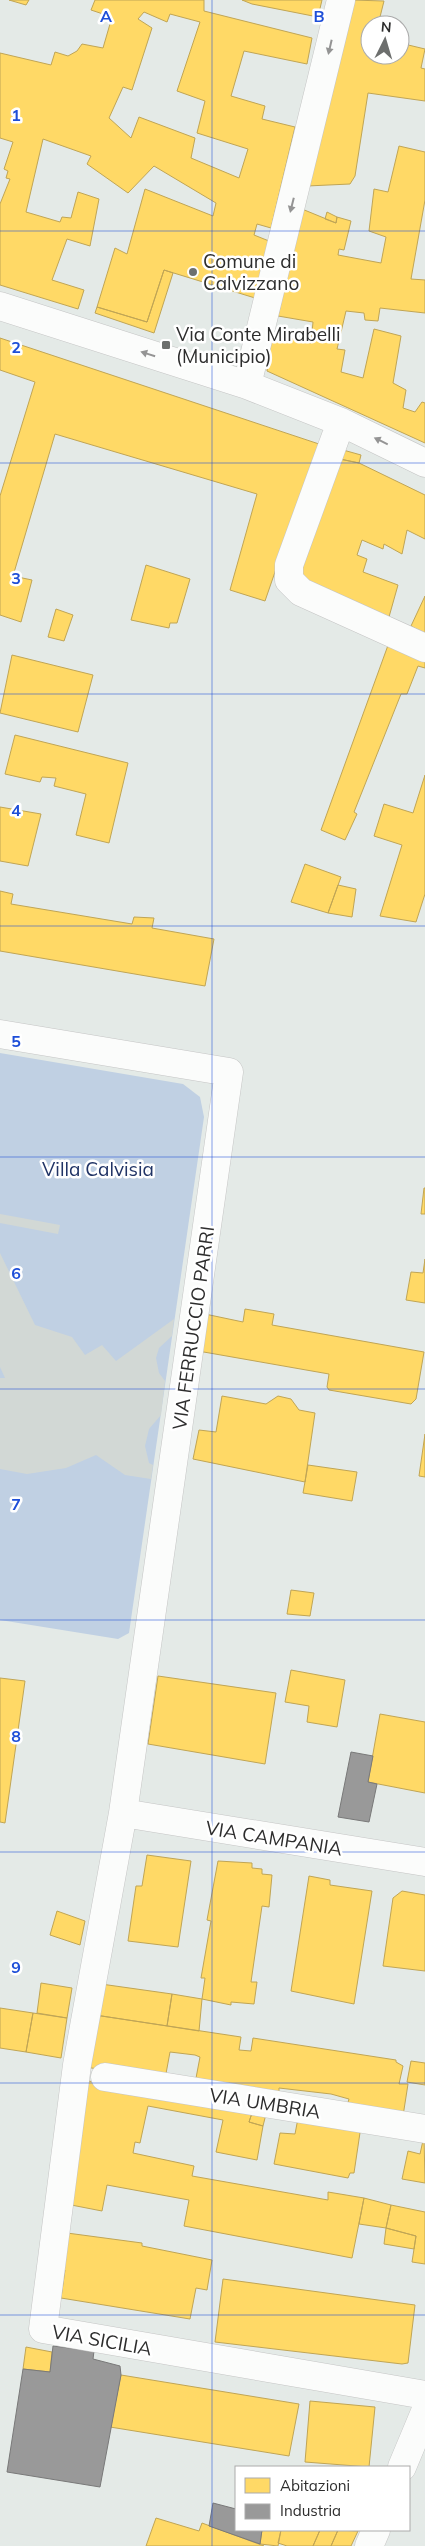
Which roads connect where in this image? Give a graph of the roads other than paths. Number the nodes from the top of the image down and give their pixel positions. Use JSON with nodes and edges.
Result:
{"nodes":[{"id":1,"x":341,"y":0,"type":"edge"},
{"id":2,"x":0,"y":306,"type":"edge"},
{"id":3,"x":247,"y":385,"type":"junction"},
{"id":4,"x":341,"y":422,"type":"junction"},
{"id":5,"x":425,"y":463,"type":"edge"},
{"id":6,"x":425,"y":648,"type":"edge"},
{"id":7,"x":0,"y":1034,"type":"edge"},
{"id":8,"x":123,"y":1813,"type":"junction"},
{"id":9,"x":425,"y":1862,"type":"edge"},
{"id":10,"x":105,"y":2077,"type":"dead end"},
{"id":11,"x":425,"y":2129,"type":"edge"},
{"id":12,"x":425,"y":2395,"type":"edge"},
{"id":13,"x":425,"y":2412,"type":"edge"},
{"id":14,"x":402,"y":2466,"type":"edge"},
{"id":15,"x":376,"y":2531,"type":"edge"},
{"id":16,"x":369,"y":2546,"type":"edge"}],
"edges":[{"from":1,"to":3,"type":"street","one_way":true},
{"from":3,"to":2,"type":"street","one_way":true},
{"from":3,"to":4,"type":"street"},
{"from":5,"to":4,"type":"street","one_way":true},
{"from":4,"to":6,"type":"street"},
{"from":7,"to":8,"type":"street","name":"VIA FERRUCCIO PARRI"},
{"from":8,"to":9,"type":"street","name":"VIA CAMPANIA"},
{"from":8,"to":12,"type":"street","name":"VIA SICILIA"},
{"from":10,"to":11,"type":"street","name":"VIA UMBRIA"},
{"from":13,"to":14,"type":"street"},
{"from":15,"to":16,"type":"street"}]}
